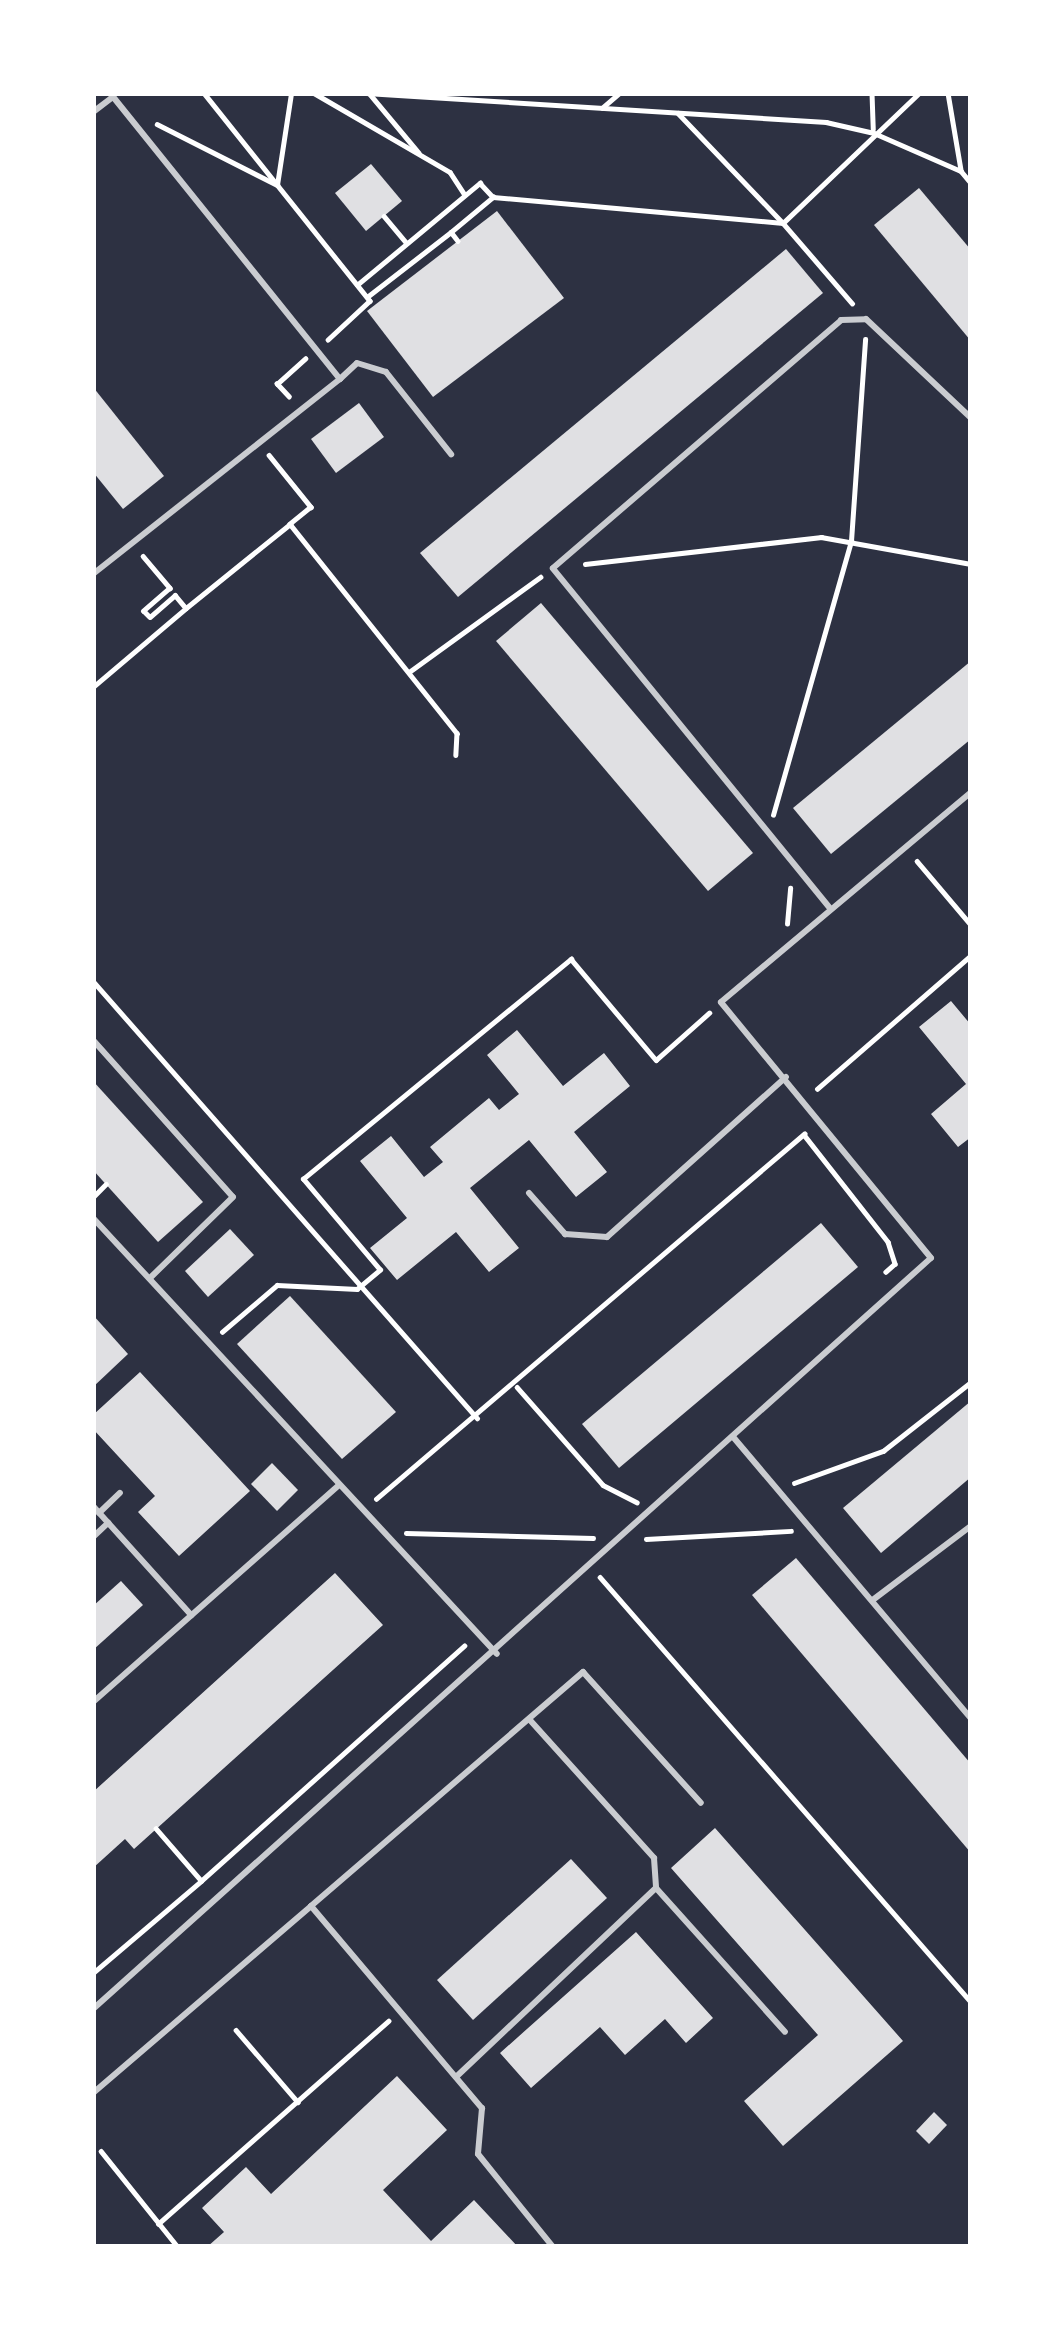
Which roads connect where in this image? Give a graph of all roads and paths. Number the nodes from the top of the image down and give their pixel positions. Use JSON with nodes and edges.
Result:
{"nodes":[{"id":1,"x":204,"y":93,"type":"edge"},
{"id":2,"x":291,"y":93,"type":"edge"},
{"id":3,"x":314,"y":93,"type":"edge"},
{"id":4,"x":368,"y":93,"type":"edge"},
{"id":5,"x":619,"y":93,"type":"edge"},
{"id":6,"x":872,"y":93,"type":"edge"},
{"id":7,"x":919,"y":93,"type":"edge"},
{"id":8,"x":948,"y":93,"type":"edge"},
{"id":9,"x":112,"y":95,"type":"edge"},
{"id":10,"x":120,"y":104,"type":"junction"},
{"id":11,"x":602,"y":108,"type":"junction"},
{"id":12,"x":93,"y":112,"type":"edge"},
{"id":13,"x":677,"y":113,"type":"junction"},
{"id":14,"x":874,"y":133,"type":"junction"},
{"id":15,"x":423,"y":157,"type":"junction"},
{"id":16,"x":961,"y":171,"type":"junction"},
{"id":17,"x":971,"y":183,"type":"edge"},
{"id":18,"x":277,"y":185,"type":"junction"},
{"id":19,"x":465,"y":195,"type":"junction"},
{"id":20,"x":493,"y":197,"type":"junction"},
{"id":21,"x":385,"y":215,"type":"dead end"},
{"id":22,"x":783,"y":224,"type":"junction"},
{"id":23,"x":451,"y":232,"type":"junction"},
{"id":24,"x":458,"y":241,"type":"dead end"},
{"id":25,"x":407,"y":243,"type":"junction"},
{"id":26,"x":357,"y":284,"type":"junction"},
{"id":27,"x":866,"y":319,"type":"junction"},
{"id":28,"x":340,"y":379,"type":"junction"},
{"id":29,"x":971,"y":418,"type":"edge"},
{"id":30,"x":265,"y":451,"type":"dead end"},
{"id":31,"x":451,"y":454,"type":"dead end"},
{"id":32,"x":290,"y":524,"type":"junction"},
{"id":33,"x":851,"y":541,"type":"junction"},
{"id":34,"x":140,"y":552,"type":"dead end"},
{"id":35,"x":971,"y":564,"type":"edge"},
{"id":36,"x":553,"y":568,"type":"junction"},
{"id":37,"x":93,"y":574,"type":"edge"},
{"id":38,"x":185,"y":608,"type":"junction"},
{"id":39,"x":409,"y":672,"type":"junction"},
{"id":40,"x":93,"y":687,"type":"edge"},
{"id":41,"x":456,"y":755,"type":"dead end"},
{"id":42,"x":971,"y":792,"type":"edge"},
{"id":43,"x":770,"y":828,"type":"junction"},
{"id":44,"x":905,"y":846,"type":"junction"},
{"id":45,"x":791,"y":879,"type":"dead end"},
{"id":46,"x":829,"y":908,"type":"junction"},
{"id":47,"x":971,"y":925,"type":"edge"},
{"id":48,"x":786,"y":933,"type":"dead end"},
{"id":49,"x":971,"y":955,"type":"edge"},
{"id":50,"x":93,"y":981,"type":"edge"},
{"id":51,"x":721,"y":1002,"type":"junction"},
{"id":52,"x":702,"y":1004,"type":"dead end"},
{"id":53,"x":709,"y":1013,"type":"junction"},
{"id":54,"x":93,"y":1040,"type":"edge"},
{"id":55,"x":786,"y":1077,"type":"junction"},
{"id":56,"x":806,"y":1099,"type":"junction"},
{"id":57,"x":797,"y":1125,"type":"dead end"},
{"id":58,"x":804,"y":1134,"type":"junction"},
{"id":59,"x":106,"y":1184,"type":"dead end"},
{"id":60,"x":529,"y":1192,"type":"dead end"},
{"id":61,"x":93,"y":1197,"type":"edge"},
{"id":62,"x":93,"y":1218,"type":"edge"},
{"id":63,"x":149,"y":1279,"type":"junction"},
{"id":64,"x":878,"y":1280,"type":"dead end"},
{"id":65,"x":357,"y":1289,"type":"junction"},
{"id":66,"x":209,"y":1344,"type":"junction"},
{"id":67,"x":971,"y":1382,"type":"edge"},
{"id":68,"x":515,"y":1385,"type":"junction"},
{"id":69,"x":477,"y":1418,"type":"junction"},
{"id":70,"x":734,"y":1438,"type":"junction"},
{"id":71,"x":339,"y":1485,"type":"junction"},
{"id":72,"x":655,"y":1486,"type":"dead end"},
{"id":73,"x":777,"y":1489,"type":"junction"},
{"id":74,"x":120,"y":1493,"type":"dead end"},
{"id":75,"x":638,"y":1502,"type":"junction"},
{"id":76,"x":96,"y":1510,"type":"edge"},
{"id":77,"x":363,"y":1510,"type":"junction"},
{"id":78,"x":625,"y":1514,"type":"dead end"},
{"id":79,"x":108,"y":1523,"type":"junction"},
{"id":80,"x":971,"y":1526,"type":"edge"},
{"id":81,"x":814,"y":1529,"type":"junction"},
{"id":82,"x":383,"y":1532,"type":"junction"},
{"id":83,"x":93,"y":1537,"type":"edge"},
{"id":84,"x":622,"y":1540,"type":"junction"},
{"id":85,"x":584,"y":1552,"type":"dead end"},
{"id":86,"x":593,"y":1567,"type":"junction"},
{"id":87,"x":874,"y":1599,"type":"junction"},
{"id":88,"x":191,"y":1616,"type":"junction"},
{"id":89,"x":477,"y":1634,"type":"junction"},
{"id":90,"x":496,"y":1654,"type":"junction"},
{"id":91,"x":93,"y":1702,"type":"edge"},
{"id":92,"x":971,"y":1718,"type":"edge"},
{"id":93,"x":529,"y":1720,"type":"junction"},
{"id":94,"x":701,"y":1803,"type":"dead end"},
{"id":95,"x":156,"y":1829,"type":"dead end"},
{"id":96,"x":201,"y":1881,"type":"junction"},
{"id":97,"x":656,"y":1888,"type":"junction"},
{"id":98,"x":311,"y":1906,"type":"junction"},
{"id":99,"x":93,"y":1973,"type":"edge"},
{"id":100,"x":971,"y":2002,"type":"edge"},
{"id":101,"x":93,"y":2009,"type":"edge"},
{"id":102,"x":398,"y":2012,"type":"junction"},
{"id":103,"x":236,"y":2030,"type":"dead end"},
{"id":104,"x":785,"y":2032,"type":"dead end"},
{"id":105,"x":456,"y":2077,"type":"junction"},
{"id":106,"x":93,"y":2093,"type":"edge"},
{"id":107,"x":298,"y":2102,"type":"junction"},
{"id":108,"x":101,"y":2151,"type":"dead end"},
{"id":109,"x":158,"y":2224,"type":"junction"},
{"id":110,"x":178,"y":2247,"type":"edge"},
{"id":111,"x":553,"y":2247,"type":"edge"}],
"edges":[{"from":1,"to":18,"type":"path"},
{"from":2,"to":18,"type":"path"},
{"from":3,"to":15,"type":"path"},
{"from":4,"to":11,"type":"path"},
{"from":4,"to":15,"type":"path"},
{"from":5,"to":11,"type":"path"},
{"from":6,"to":14,"type":"path"},
{"from":7,"to":14,"type":"path"},
{"from":8,"to":16,"type":"path"},
{"from":9,"to":10,"type":"lane"},
{"from":9,"to":12,"type":"lane"},
{"from":10,"to":18,"type":"path"},
{"from":10,"to":28,"type":"lane"},
{"from":11,"to":13,"type":"path"},
{"from":13,"to":14,"type":"path"},
{"from":13,"to":22,"type":"path"},
{"from":14,"to":16,"type":"path"},
{"from":14,"to":22,"type":"path"},
{"from":15,"to":19,"type":"path"},
{"from":16,"to":17,"type":"path"},
{"from":18,"to":26,"type":"path"},
{"from":19,"to":20,"type":"path"},
{"from":19,"to":25,"type":"path"},
{"from":20,"to":22,"type":"path"},
{"from":20,"to":23,"type":"path"},
{"from":21,"to":25,"type":"path"},
{"from":22,"to":27,"type":"path"},
{"from":23,"to":24,"type":"path"},
{"from":23,"to":26,"type":"path"},
{"from":25,"to":26,"type":"path"},
{"from":27,"to":29,"type":"lane"},
{"from":27,"to":33,"type":"path"},
{"from":27,"to":36,"type":"lane"},
{"from":28,"to":31,"type":"lane"},
{"from":28,"to":37,"type":"lane"},
{"from":30,"to":32,"type":"path"},
{"from":32,"to":38,"type":"path"},
{"from":32,"to":39,"type":"path"},
{"from":33,"to":35,"type":"path"},
{"from":33,"to":36,"type":"path"},
{"from":33,"to":43,"type":"path"},
{"from":34,"to":38,"type":"path"},
{"from":36,"to":39,"type":"path"},
{"from":36,"to":43,"type":"lane"},
{"from":38,"to":40,"type":"path"},
{"from":39,"to":41,"type":"path"},
{"from":42,"to":44,"type":"lane"},
{"from":43,"to":46,"type":"lane"},
{"from":44,"to":46,"type":"lane"},
{"from":44,"to":47,"type":"path"},
{"from":45,"to":48,"type":"path"},
{"from":46,"to":51,"type":"lane"},
{"from":49,"to":56,"type":"path"},
{"from":50,"to":65,"type":"path"},
{"from":51,"to":53,"type":"path"},
{"from":51,"to":55,"type":"lane"},
{"from":52,"to":53,"type":"path"},
{"from":53,"to":65,"type":"path"},
{"from":54,"to":63,"type":"lane"},
{"from":55,"to":56,"type":"lane"},
{"from":55,"to":60,"type":"lane"},
{"from":56,"to":70,"type":"lane"},
{"from":57,"to":58,"type":"path"},
{"from":58,"to":64,"type":"path"},
{"from":58,"to":68,"type":"path"},
{"from":59,"to":61,"type":"path"},
{"from":62,"to":63,"type":"lane"},
{"from":63,"to":66,"type":"lane"},
{"from":65,"to":66,"type":"path"},
{"from":65,"to":69,"type":"path"},
{"from":66,"to":71,"type":"lane"},
{"from":67,"to":73,"type":"path"},
{"from":68,"to":69,"type":"path"},
{"from":68,"to":75,"type":"path"},
{"from":69,"to":77,"type":"path"},
{"from":70,"to":73,"type":"lane"},
{"from":70,"to":84,"type":"lane"},
{"from":71,"to":77,"type":"lane"},
{"from":71,"to":88,"type":"lane"},
{"from":72,"to":75,"type":"path"},
{"from":73,"to":81,"type":"lane"},
{"from":74,"to":76,"type":"lane"},
{"from":75,"to":78,"type":"path"},
{"from":76,"to":79,"type":"lane"},
{"from":77,"to":82,"type":"lane"},
{"from":79,"to":83,"type":"lane"},
{"from":79,"to":88,"type":"lane"},
{"from":80,"to":87,"type":"lane"},
{"from":81,"to":84,"type":"path"},
{"from":81,"to":87,"type":"lane"},
{"from":82,"to":85,"type":"path"},
{"from":82,"to":89,"type":"lane"},
{"from":84,"to":86,"type":"lane"},
{"from":86,"to":90,"type":"lane"},
{"from":86,"to":100,"type":"path"},
{"from":87,"to":92,"type":"lane"},
{"from":88,"to":91,"type":"lane"},
{"from":89,"to":90,"type":"lane"},
{"from":89,"to":96,"type":"path"},
{"from":90,"to":101,"type":"lane"},
{"from":93,"to":94,"type":"lane"},
{"from":93,"to":97,"type":"lane"},
{"from":93,"to":98,"type":"lane"},
{"from":95,"to":96,"type":"path"},
{"from":96,"to":99,"type":"path"},
{"from":97,"to":104,"type":"lane"},
{"from":97,"to":105,"type":"lane"},
{"from":98,"to":102,"type":"lane"},
{"from":98,"to":106,"type":"lane"},
{"from":102,"to":105,"type":"lane"},
{"from":102,"to":107,"type":"path"},
{"from":103,"to":107,"type":"path"},
{"from":105,"to":111,"type":"lane"},
{"from":107,"to":109,"type":"path"},
{"from":108,"to":109,"type":"path"},
{"from":109,"to":110,"type":"path"}]}
